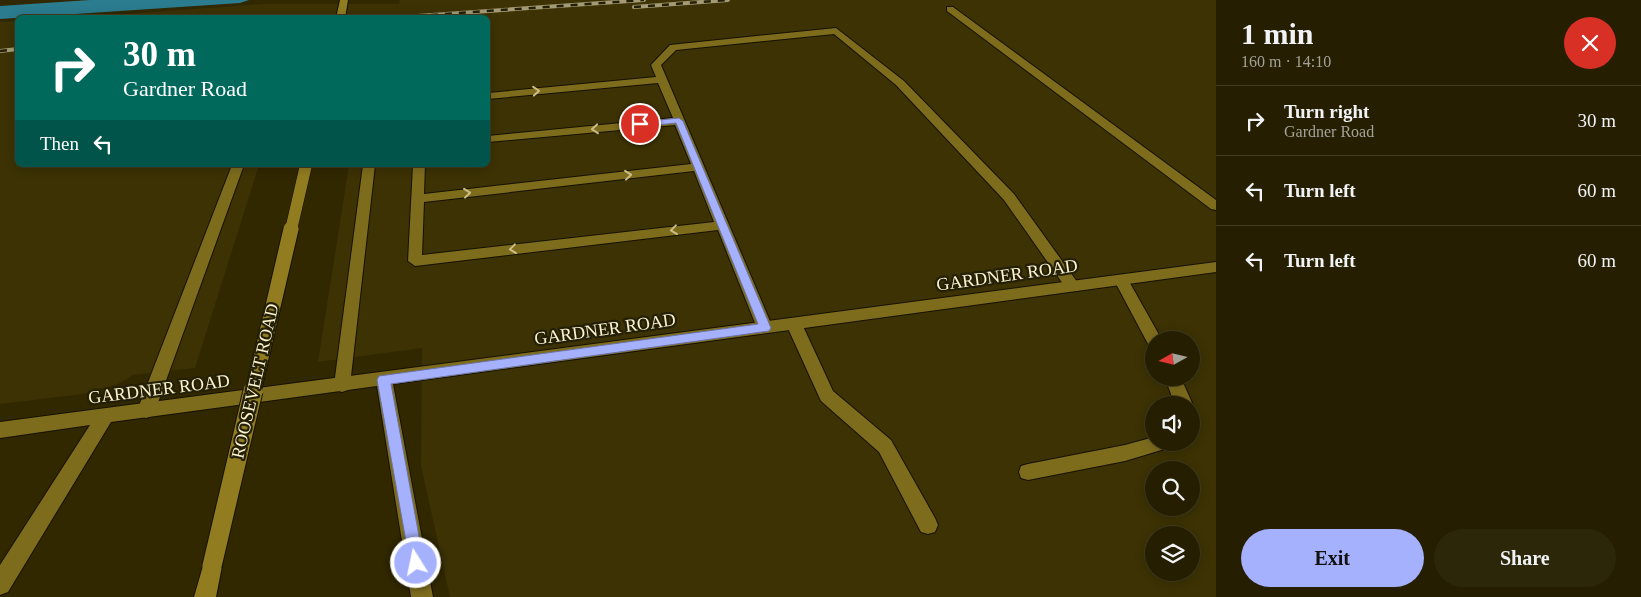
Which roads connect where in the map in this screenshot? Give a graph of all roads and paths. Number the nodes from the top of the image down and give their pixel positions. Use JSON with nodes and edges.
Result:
{"nodes":[{"id":1,"x":344,"y":0,"type":"edge"},
{"id":2,"x":950,"y":9,"type":"dead end"},
{"id":3,"x":341,"y":15,"type":"edge"},
{"id":4,"x":662,"y":80,"type":"junction"},
{"id":5,"x":490,"y":96,"type":"edge"},
{"id":6,"x":679,"y":121,"type":"junction"},
{"id":7,"x":490,"y":139,"type":"edge"},
{"id":8,"x":237,"y":167,"type":"edge"},
{"id":9,"x":306,"y":167,"type":"edge"},
{"id":10,"x":369,"y":167,"type":"edge"},
{"id":11,"x":419,"y":167,"type":"edge"},
{"id":12,"x":698,"y":167,"type":"junction"},
{"id":13,"x":1216,"y":194,"type":"edge"},
{"id":14,"x":1201,"y":195,"type":"junction"},
{"id":15,"x":418,"y":199,"type":"junction"},
{"id":16,"x":1216,"y":206,"type":"edge"},
{"id":17,"x":723,"y":225,"type":"junction"},
{"id":18,"x":1216,"y":267,"type":"edge"},
{"id":19,"x":1121,"y":280,"type":"junction"},
{"id":20,"x":1074,"y":287,"type":"junction"},
{"id":21,"x":794,"y":324,"type":"junction"},
{"id":22,"x":765,"y":328,"type":"junction"},
{"id":23,"x":1149,"y":331,"type":"edge"},
{"id":24,"x":384,"y":380,"type":"junction"},
{"id":25,"x":342,"y":385,"type":"junction"},
{"id":26,"x":146,"y":411,"type":"junction"},
{"id":27,"x":106,"y":416,"type":"junction"},
{"id":28,"x":0,"y":430,"type":"edge"},
{"id":29,"x":1145,"y":447,"type":"edge"},
{"id":30,"x":1028,"y":472,"type":"dead end"},
{"id":31,"x":928,"y":525,"type":"dead end"},
{"id":32,"x":0,"y":584,"type":"edge"},
{"id":33,"x":205,"y":597,"type":"edge"},
{"id":34,"x":422,"y":597,"type":"edge"}],
"edges":[{"from":1,"to":3,"type":"main road"},
{"from":2,"to":14,"type":"street"},
{"from":5,"to":4,"type":"street","one_way":true},
{"from":4,"to":6,"type":"street"},
{"from":4,"to":20,"type":"street"},
{"from":6,"to":7,"type":"street","one_way":true},
{"from":6,"to":12,"type":"street"},
{"from":8,"to":26,"type":"street"},
{"from":9,"to":33,"type":"main road","name":"ROOSEVELT ROAD","bridge":true},
{"from":10,"to":25,"type":"street"},
{"from":11,"to":15,"type":"street"},
{"from":15,"to":12,"type":"street","one_way":true},
{"from":12,"to":17,"type":"street"},
{"from":13,"to":14,"type":"street"},
{"from":14,"to":16,"type":"street"},
{"from":17,"to":15,"type":"street","one_way":true},
{"from":17,"to":22,"type":"street"},
{"from":18,"to":19,"type":"street","name":"GARDNER ROAD"},
{"from":19,"to":20,"type":"street","name":"GARDNER ROAD"},
{"from":19,"to":23,"type":"street"},
{"from":20,"to":21,"type":"street","name":"GARDNER ROAD"},
{"from":21,"to":22,"type":"street","name":"GARDNER ROAD"},
{"from":21,"to":31,"type":"street"},
{"from":22,"to":24,"type":"street","name":"GARDNER ROAD"},
{"from":24,"to":25,"type":"street","name":"GARDNER ROAD"},
{"from":24,"to":34,"type":"street"},
{"from":25,"to":26,"type":"street","name":"GARDNER ROAD"},
{"from":26,"to":27,"type":"street","name":"GARDNER ROAD"},
{"from":27,"to":28,"type":"street","name":"GARDNER ROAD"},
{"from":27,"to":32,"type":"street"},
{"from":29,"to":30,"type":"street"}]}
